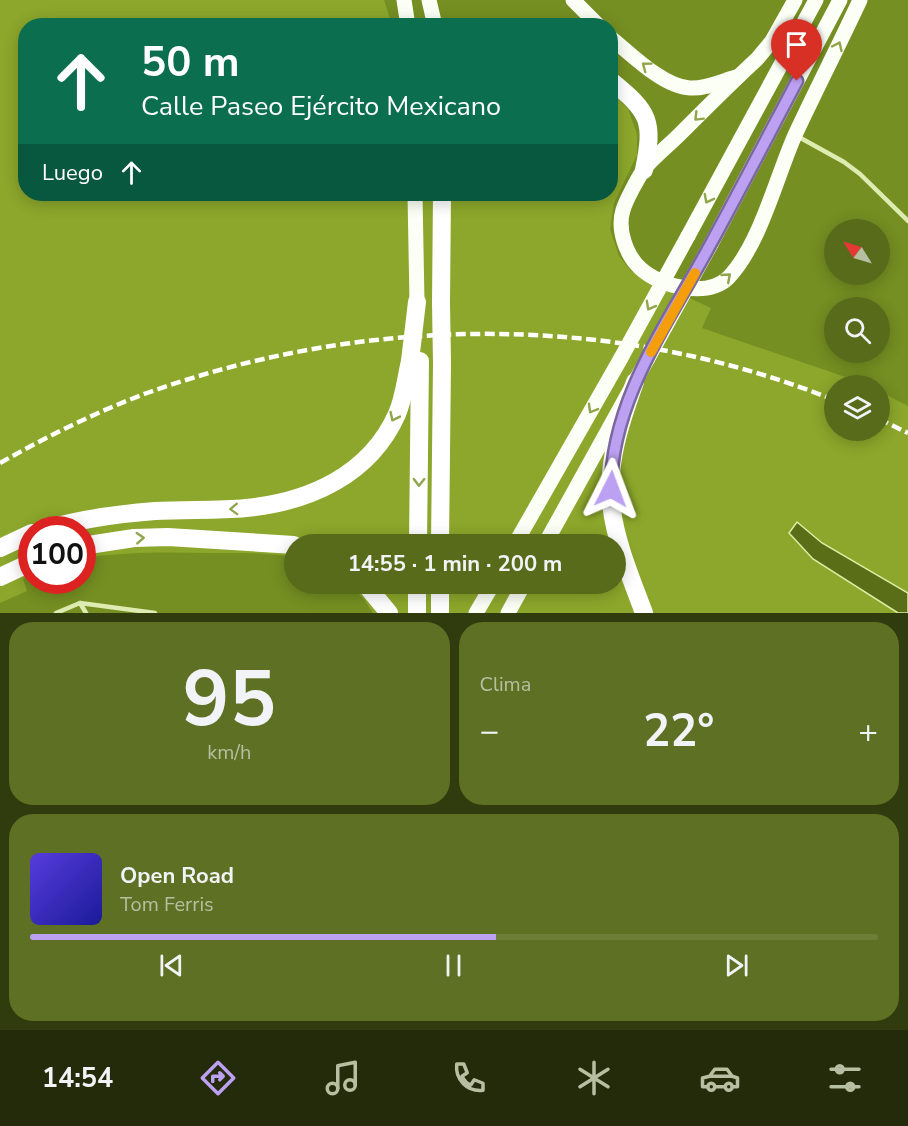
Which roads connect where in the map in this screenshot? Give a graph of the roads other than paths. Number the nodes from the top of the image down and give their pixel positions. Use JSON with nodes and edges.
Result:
{"nodes":[{"id":1,"x":404,"y":0,"type":"edge"},
{"id":2,"x":429,"y":0,"type":"edge"},
{"id":3,"x":573,"y":0,"type":"edge"},
{"id":4,"x":795,"y":0,"type":"edge"},
{"id":5,"x":816,"y":0,"type":"edge"},
{"id":6,"x":840,"y":0,"type":"edge"},
{"id":7,"x":860,"y":0,"type":"edge"},
{"id":8,"x":407,"y":18,"type":"edge"},
{"id":9,"x":433,"y":18,"type":"edge"},
{"id":10,"x":591,"y":18,"type":"edge"},
{"id":11,"x":618,"y":44,"type":"edge"},
{"id":12,"x":739,"y":76,"type":"junction"},
{"id":13,"x":618,"y":87,"type":"edge"},
{"id":14,"x":795,"y":135,"type":"junction"},
{"id":15,"x":644,"y":170,"type":"junction"},
{"id":16,"x":415,"y":201,"type":"edge"},
{"id":17,"x":442,"y":201,"type":"edge"},
{"id":18,"x":908,"y":221,"type":"edge"},
{"id":19,"x":417,"y":302,"type":"joint"},
{"id":20,"x":415,"y":361,"type":"junction"},
{"id":21,"x":635,"y":382,"type":"junction"},
{"id":22,"x":96,"y":519,"type":"edge"},
{"id":23,"x":418,"y":534,"type":"edge"},
{"id":24,"x":440,"y":534,"type":"edge"},
{"id":25,"x":521,"y":534,"type":"edge"},
{"id":26,"x":551,"y":534,"type":"edge"},
{"id":27,"x":18,"y":540,"type":"edge"},
{"id":28,"x":96,"y":544,"type":"edge"},
{"id":29,"x":284,"y":544,"type":"edge"},
{"id":30,"x":0,"y":548,"type":"edge"},
{"id":31,"x":18,"y":568,"type":"edge"},
{"id":32,"x":0,"y":577,"type":"edge"},
{"id":33,"x":373,"y":594,"type":"edge"},
{"id":34,"x":417,"y":594,"type":"edge"},
{"id":35,"x":440,"y":594,"type":"edge"},
{"id":36,"x":487,"y":594,"type":"edge"},
{"id":37,"x":518,"y":594,"type":"edge"},
{"id":38,"x":80,"y":603,"type":"junction"},
{"id":39,"x":138,"y":611,"type":"edge"},
{"id":40,"x":440,"y":611,"type":"edge"},
{"id":41,"x":56,"y":613,"type":"edge"},
{"id":42,"x":86,"y":613,"type":"edge"},
{"id":43,"x":155,"y":613,"type":"edge"},
{"id":44,"x":389,"y":613,"type":"edge"},
{"id":45,"x":417,"y":613,"type":"edge"},
{"id":46,"x":476,"y":613,"type":"edge"},
{"id":47,"x":508,"y":613,"type":"edge"},
{"id":48,"x":644,"y":613,"type":"edge"}],
"edges":[{"from":1,"to":8,"type":"main road"},
{"from":2,"to":9,"type":"main road"},
{"from":3,"to":10,"type":"main road"},
{"from":4,"to":12,"type":"main road"},
{"from":5,"to":25,"type":"main road","one_way":true,"bridge":true},
{"from":6,"to":21,"type":"main road","bridge":true},
{"from":14,"to":7,"type":"main road","one_way":true},
{"from":12,"to":11,"type":"main road","one_way":true},
{"from":12,"to":15,"type":"main road","one_way":true},
{"from":13,"to":15,"type":"highway"},
{"from":15,"to":14,"type":"main road","one_way":true},
{"from":14,"to":18,"type":"lane"},
{"from":16,"to":19,"type":"main road"},
{"from":17,"to":24,"type":"highway","bridge":true},
{"from":19,"to":20,"type":"highway","bridge":true},
{"from":20,"to":22,"type":"highway","one_way":true},
{"from":20,"to":23,"type":"highway","one_way":true},
{"from":21,"to":26,"type":"main road"},
{"from":21,"to":48,"type":"highway"},
{"from":27,"to":30,"type":"highway"},
{"from":28,"to":29,"type":"highway","one_way":true},
{"from":31,"to":32,"type":"highway"},
{"from":33,"to":44,"type":"highway"},
{"from":34,"to":45,"type":"highway"},
{"from":35,"to":40,"type":"highway"},
{"from":36,"to":46,"type":"main road"},
{"from":37,"to":47,"type":"main road"},
{"from":38,"to":39,"type":"lane"},
{"from":38,"to":41,"type":"lane"},
{"from":38,"to":42,"type":"lane"},
{"from":39,"to":43,"type":"lane"}]}
